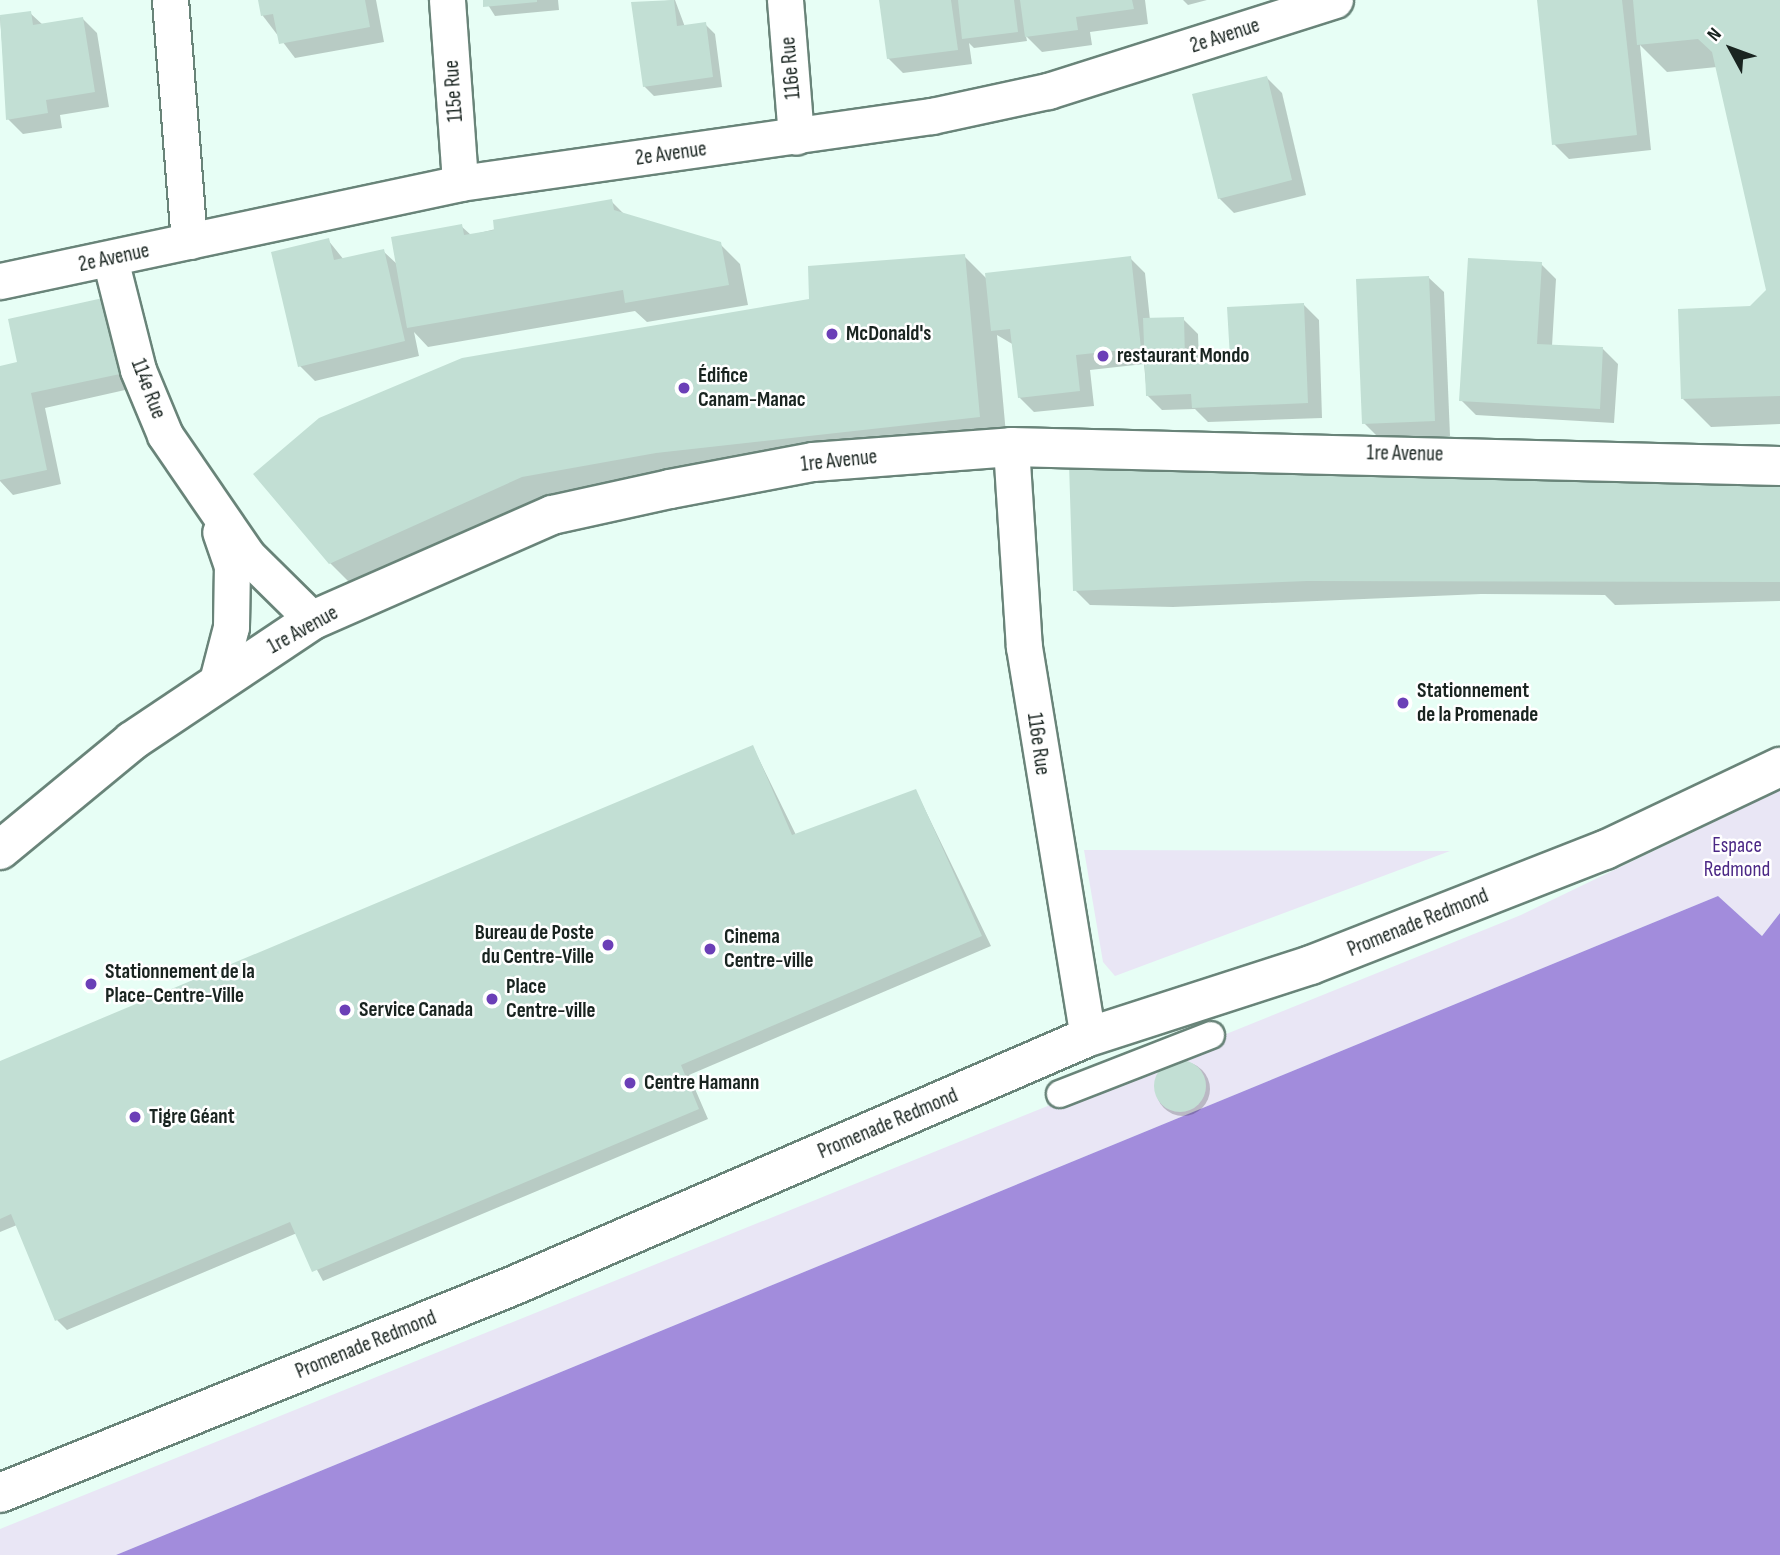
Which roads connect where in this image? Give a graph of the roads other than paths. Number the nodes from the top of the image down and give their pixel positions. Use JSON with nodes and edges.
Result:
{"nodes":[{"id":1,"x":170,"y":0,"type":"edge"},
{"id":2,"x":447,"y":0,"type":"edge"},
{"id":3,"x":785,"y":0,"type":"edge"},
{"id":4,"x":1335,"y":0,"type":"edge"},
{"id":5,"x":796,"y":137,"type":"junction"},
{"id":6,"x":460,"y":183,"type":"junction"},
{"id":7,"x":189,"y":241,"type":"junction"},
{"id":8,"x":110,"y":259,"type":"junction"},
{"id":9,"x":0,"y":281,"type":"edge"},
{"id":10,"x":1011,"y":447,"type":"junction"},
{"id":11,"x":1780,"y":466,"type":"edge"},
{"id":12,"x":212,"y":508,"type":"junction"},
{"id":13,"x":313,"y":620,"type":"junction"},
{"id":14,"x":217,"y":681,"type":"junction"},
{"id":15,"x":1780,"y":767,"type":"edge"},
{"id":16,"x":0,"y":850,"type":"edge"},
{"id":17,"x":1211,"y":1035,"type":"dead end"},
{"id":18,"x":1088,"y":1037,"type":"junction"},
{"id":19,"x":1060,"y":1094,"type":"dead end"},
{"id":20,"x":0,"y":1493,"type":"edge"}],
"edges":[{"from":1,"to":7,"type":"street"},
{"from":2,"to":6,"type":"street","name":"115e Rue"},
{"from":3,"to":5,"type":"street","name":"116e Rue"},
{"from":4,"to":5,"type":"street","name":"2e Avenue"},
{"from":5,"to":6,"type":"street","name":"2e Avenue"},
{"from":6,"to":7,"type":"street","name":"2e Avenue"},
{"from":7,"to":8,"type":"street","name":"2e Avenue"},
{"from":8,"to":9,"type":"street","name":"2e Avenue"},
{"from":8,"to":12,"type":"street","name":"114e Rue"},
{"from":10,"to":11,"type":"street","name":"1re Avenue"},
{"from":10,"to":13,"type":"street","name":"1re Avenue"},
{"from":10,"to":18,"type":"street","name":"116e Rue"},
{"from":12,"to":13,"type":"street","name":"114e Rue"},
{"from":12,"to":14,"type":"street","name":"114e Rue"},
{"from":13,"to":14,"type":"street","name":"1re Avenue"},
{"from":14,"to":16,"type":"street","name":"1re Avenue"},
{"from":15,"to":18,"type":"street","name":"Promenade Redmond"},
{"from":17,"to":19,"type":"street"},
{"from":18,"to":20,"type":"street","name":"Promenade Redmond"}]}
